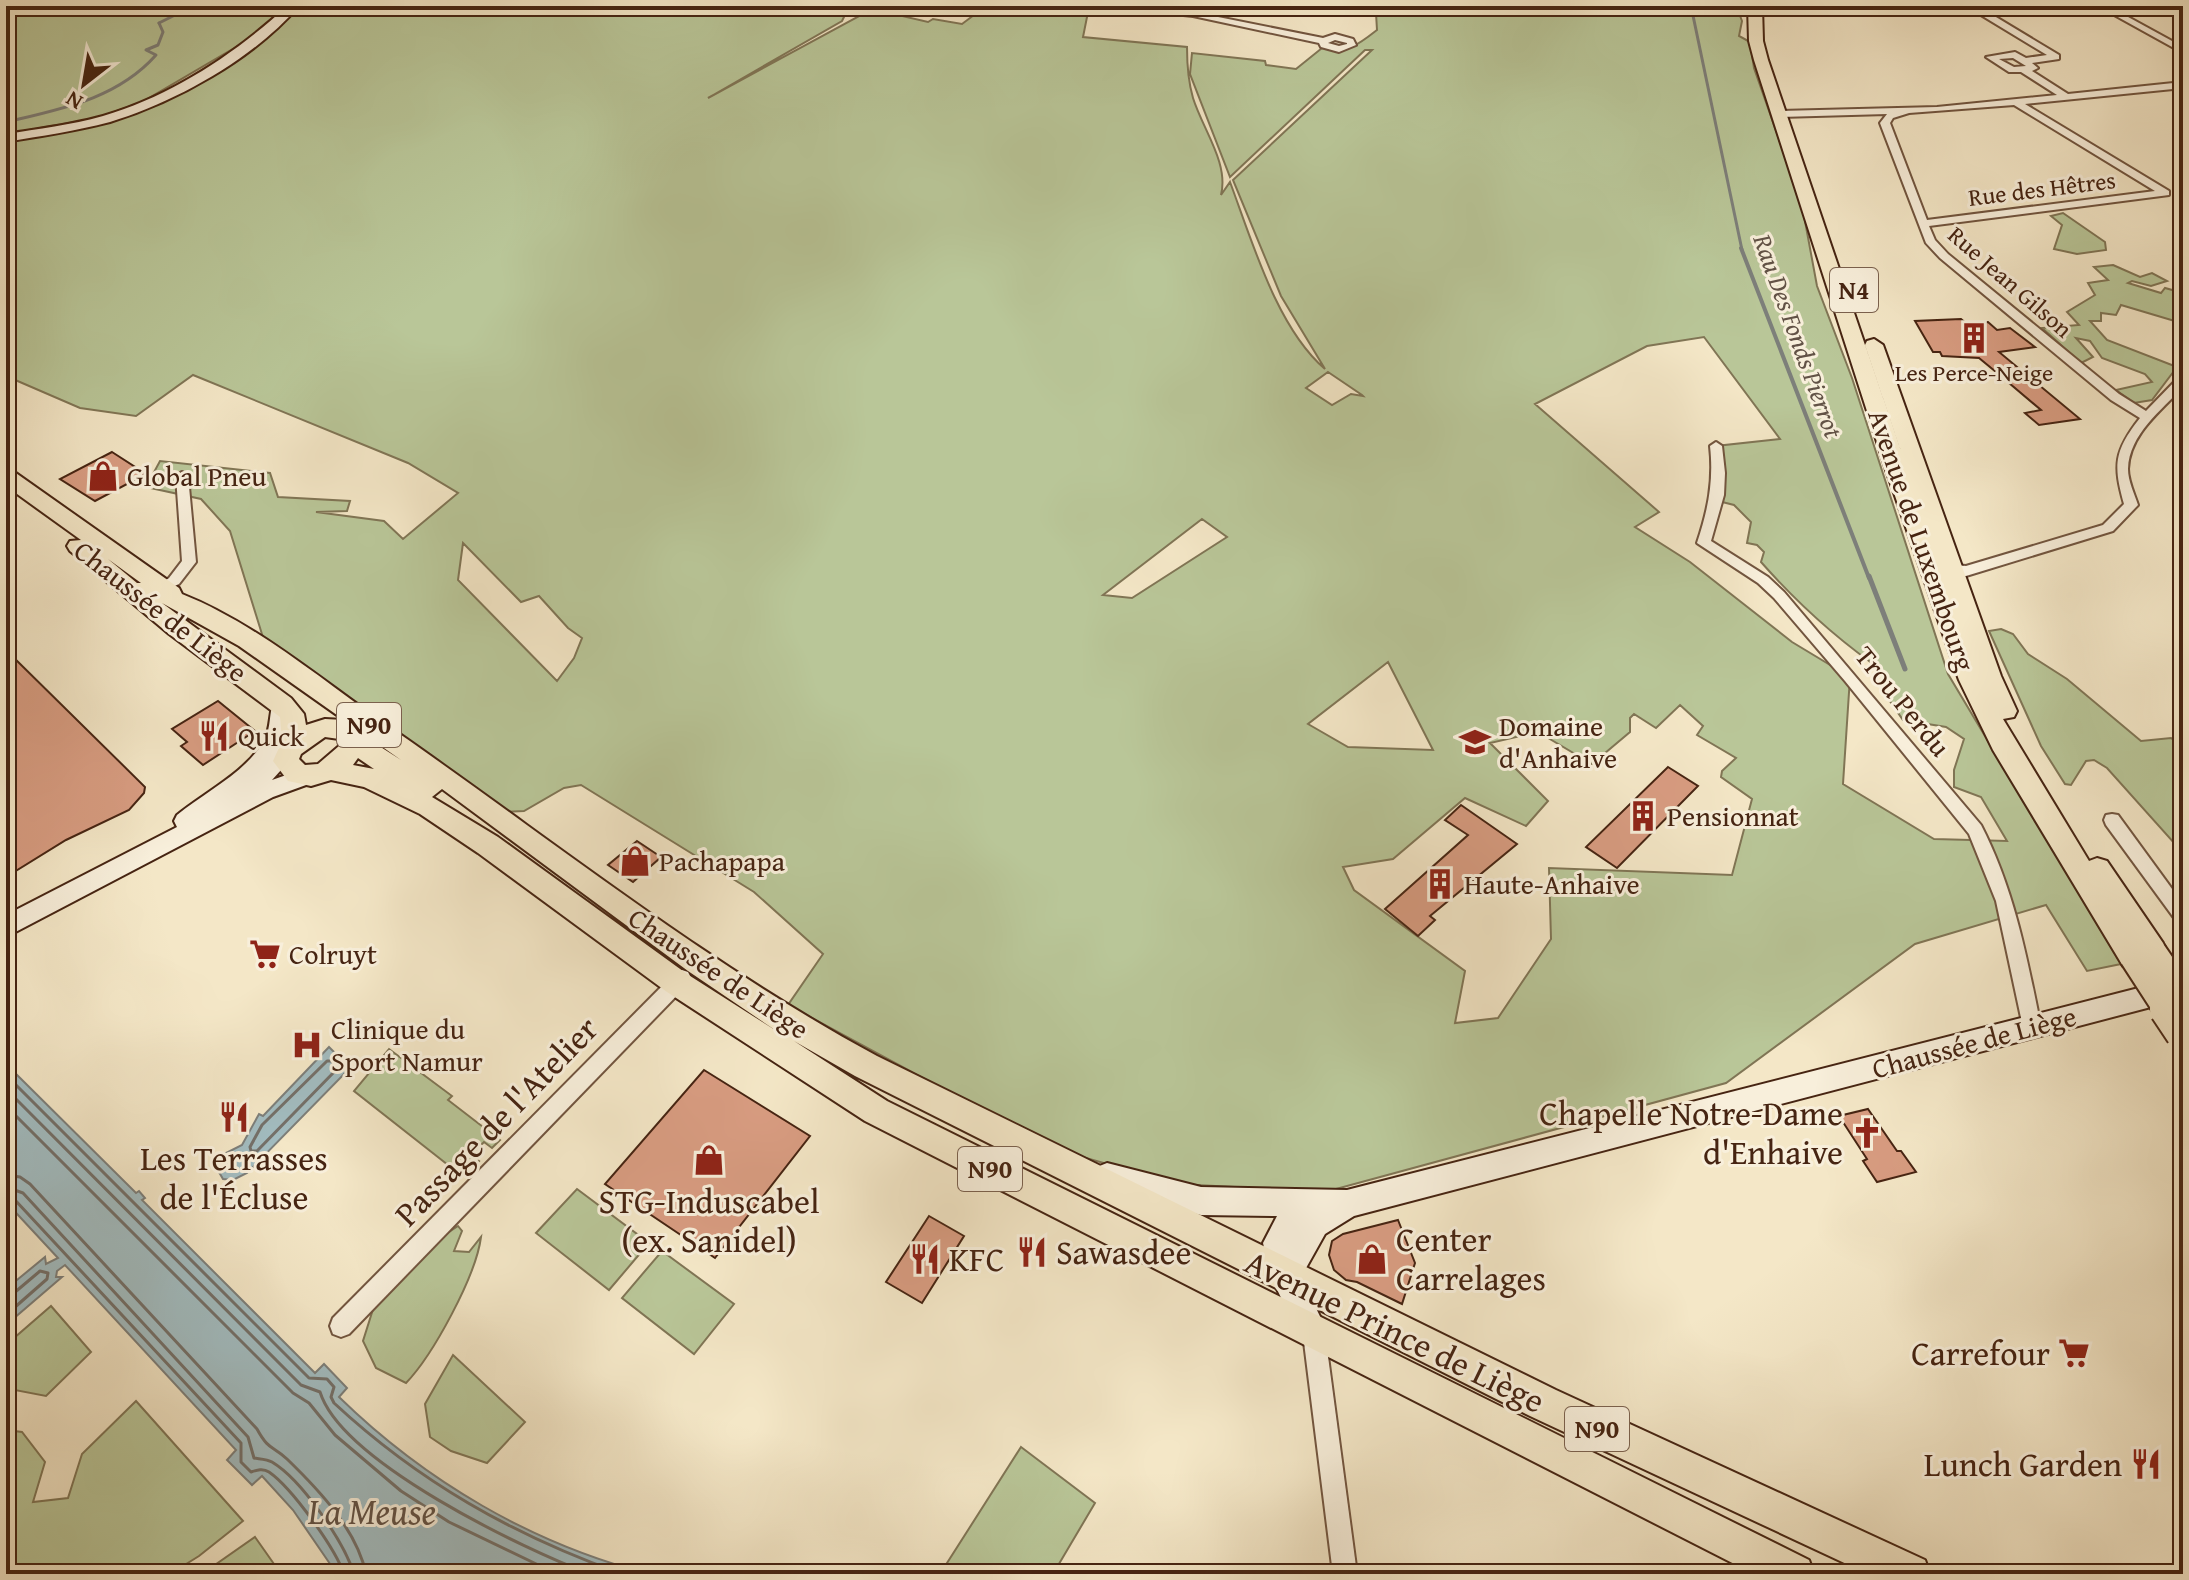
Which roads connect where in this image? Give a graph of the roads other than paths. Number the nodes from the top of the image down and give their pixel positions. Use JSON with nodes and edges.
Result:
{"nodes":[{"id":1,"x":293,"y":6,"type":"edge"},
{"id":2,"x":1100,"y":6,"type":"edge"},
{"id":3,"x":1755,"y":6,"type":"edge"},
{"id":4,"x":1768,"y":6,"type":"edge"},
{"id":5,"x":1934,"y":6,"type":"edge"},
{"id":6,"x":2102,"y":6,"type":"edge"},
{"id":7,"x":1981,"y":8,"type":"edge"},
{"id":8,"x":1323,"y":41,"type":"dead end"},
{"id":9,"x":2183,"y":50,"type":"edge"},
{"id":10,"x":2183,"y":85,"type":"edge"},
{"id":11,"x":2065,"y":96,"type":"junction"},
{"id":12,"x":2014,"y":101,"type":"junction"},
{"id":13,"x":1911,"y":111,"type":"junction"},
{"id":14,"x":1787,"y":115,"type":"junction"},
{"id":15,"x":6,"y":138,"type":"edge"},
{"id":16,"x":1925,"y":223,"type":"junction"},
{"id":17,"x":2183,"y":380,"type":"edge"},
{"id":18,"x":2147,"y":417,"type":"junction"},
{"id":19,"x":1716,"y":446,"type":"dead end"},
{"id":20,"x":6,"y":476,"type":"edge"},
{"id":21,"x":182,"y":476,"type":"dead end"},
{"id":22,"x":6,"y":492,"type":"edge"},
{"id":23,"x":1941,"y":569,"type":"junction"},
{"id":24,"x":162,"y":587,"type":"junction"},
{"id":25,"x":132,"y":591,"type":"junction"},
{"id":26,"x":186,"y":604,"type":"junction"},
{"id":27,"x":282,"y":704,"type":"junction"},
{"id":28,"x":346,"y":735,"type":"junction"},
{"id":29,"x":293,"y":745,"type":"junction"},
{"id":30,"x":319,"y":773,"type":"junction"},
{"id":31,"x":2112,"y":820,"type":"dead end"},
{"id":32,"x":185,"y":821,"type":"junction"},
{"id":33,"x":547,"y":855,"type":"junction"},
{"id":34,"x":97,"y":878,"type":"junction"},
{"id":35,"x":2183,"y":917,"type":"edge"},
{"id":36,"x":6,"y":927,"type":"edge"},
{"id":37,"x":2143,"y":955,"type":"junction"},
{"id":38,"x":687,"y":973,"type":"junction"},
{"id":39,"x":2183,"y":988,"type":"edge"},
{"id":40,"x":2183,"y":996,"type":"edge"},
{"id":41,"x":2032,"y":1027,"type":"junction"},
{"id":42,"x":2183,"y":1033,"type":"edge"},
{"id":43,"x":1057,"y":1162,"type":"junction"},
{"id":44,"x":1312,"y":1204,"type":"junction"},
{"id":45,"x":1347,"y":1204,"type":"junction"},
{"id":46,"x":1285,"y":1277,"type":"junction"},
{"id":47,"x":341,"y":1326,"type":"dead end"},
{"id":48,"x":1314,"y":1334,"type":"junction"},
{"id":49,"x":1345,"y":1574,"type":"edge"},
{"id":50,"x":1795,"y":1574,"type":"edge"},
{"id":51,"x":1911,"y":1574,"type":"edge"}],
"edges":[{"from":1,"to":15,"type":"street"},
{"from":2,"to":8,"type":"street"},
{"from":3,"to":14,"type":"main road","name":"Avenue de Luxembourg","number":"N4"},
{"from":4,"to":14,"type":"main road","name":"Avenue de Luxembourg","number":"N4"},
{"from":5,"to":7,"type":"street"},
{"from":6,"to":9,"type":"street"},
{"from":7,"to":11,"type":"street"},
{"from":10,"to":11,"type":"street"},
{"from":11,"to":12,"type":"street"},
{"from":12,"to":13,"type":"street"},
{"from":12,"to":16,"type":"street","name":"Rue des Hêtres"},
{"from":13,"to":14,"type":"street"},
{"from":13,"to":16,"type":"street","name":"Rue Jean Gilson"},
{"from":14,"to":23,"type":"main road","name":"Avenue de Luxembourg","number":"N4"},
{"from":16,"to":18,"type":"street","name":"Rue Jean Gilson"},
{"from":17,"to":18,"type":"street"},
{"from":18,"to":23,"type":"street"},
{"from":19,"to":41,"type":"street","name":"Trou Perdu"},
{"from":20,"to":24,"type":"main road","name":"Chaussée de Liège","number":"N90"},
{"from":21,"to":24,"type":"street"},
{"from":22,"to":25,"type":"main road","name":"Chaussée de Liège"},
{"from":23,"to":37,"type":"main road","name":"Avenue de Luxembourg","number":"N4"},
{"from":24,"to":26,"type":"main road","name":"Chaussée de Liège","number":"N90"},
{"from":25,"to":26,"type":"main road"},
{"from":25,"to":27,"type":"main road","name":"Chaussée de Liège"},
{"from":26,"to":28,"type":"main road","name":"Chaussée de Liège","number":"N90"},
{"from":26,"to":33,"type":"main road","name":"Chaussée de Liège","number":"N90"},
{"from":27,"to":29,"type":"main road","number":"N90"},
{"from":27,"to":32,"type":"street"},
{"from":28,"to":29,"type":"main road","number":"N90"},
{"from":28,"to":30,"type":"main road","number":"N90"},
{"from":28,"to":33,"type":"main road","number":"N90"},
{"from":29,"to":30,"type":"main road","number":"N90"},
{"from":29,"to":32,"type":"street"},
{"from":30,"to":34,"type":"street"},
{"from":30,"to":38,"type":"main road","name":"Chaussée de Liège","number":"N90"},
{"from":31,"to":35,"type":"street"},
{"from":32,"to":34,"type":"street"},
{"from":33,"to":38,"type":"main road","name":"Chaussée de Liège","number":"N90"},
{"from":34,"to":36,"type":"street"},
{"from":37,"to":40,"type":"main road","name":"Avenue de Luxembourg","number":"N4","bridge":true},
{"from":37,"to":42,"type":"main road","name":"Avenue de Luxembourg","number":"N4","bridge":true},
{"from":38,"to":43,"type":"main road","name":"Chaussée de Liège","number":"N90"},
{"from":38,"to":47,"type":"street","name":"Passage de l'Atelier"},
{"from":38,"to":48,"type":"main road","name":"Chaussée de Liège","number":"N90"},
{"from":39,"to":41,"type":"street","name":"Chaussée de Liège"},
{"from":41,"to":45,"type":"street","name":"Chaussée de Liège"},
{"from":43,"to":44,"type":"street","name":"Chaussée de Liège"},
{"from":43,"to":46,"type":"main road","name":"Avenue Prince de Liège","number":"N90"},
{"from":44,"to":45,"type":"street","name":"Chaussée de Liège"},
{"from":44,"to":46,"type":"street"},
{"from":45,"to":46,"type":"street","name":"Chaussée de Liège"},
{"from":46,"to":48,"type":"street"},
{"from":46,"to":51,"type":"main road","name":"Avenue Prince de Liège","number":"N90"},
{"from":48,"to":49,"type":"street"},
{"from":48,"to":50,"type":"main road","name":"Avenue Prince de Liège","number":"N90"}]}
